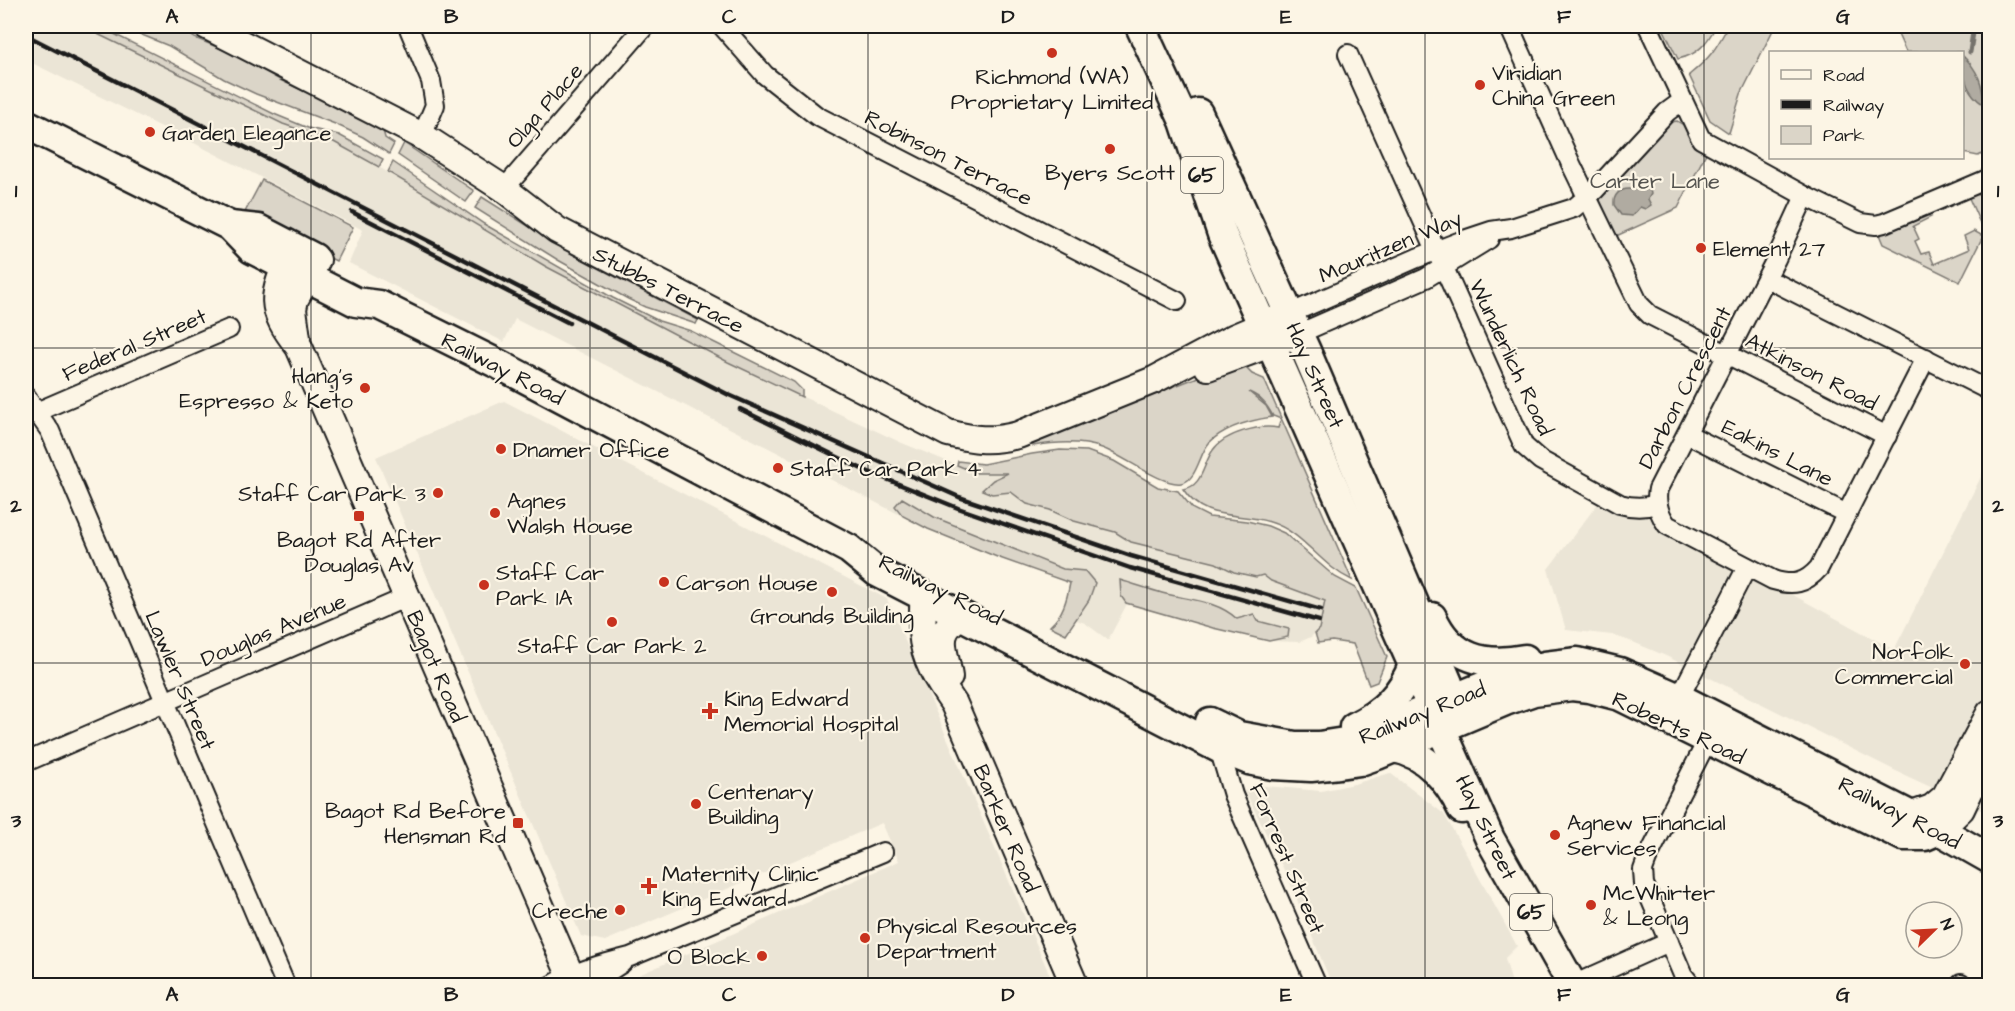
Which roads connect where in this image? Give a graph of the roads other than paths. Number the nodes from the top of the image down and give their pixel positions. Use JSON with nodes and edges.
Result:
{"nodes":[{"id":1,"x":207,"y":26,"type":"edge"},
{"id":2,"x":408,"y":26,"type":"edge"},
{"id":3,"x":645,"y":26,"type":"edge"},
{"id":4,"x":722,"y":26,"type":"edge"},
{"id":5,"x":1140,"y":26,"type":"edge"},
{"id":6,"x":1159,"y":26,"type":"edge"},
{"id":7,"x":1509,"y":26,"type":"edge"},
{"id":8,"x":1648,"y":26,"type":"edge"},
{"id":9,"x":1348,"y":54,"type":"dead end"},
{"id":10,"x":1682,"y":101,"type":"junction"},
{"id":11,"x":26,"y":124,"type":"edge"},
{"id":12,"x":422,"y":136,"type":"junction"},
{"id":13,"x":1989,"y":178,"type":"edge"},
{"id":14,"x":504,"y":189,"type":"junction"},
{"id":15,"x":1805,"y":196,"type":"junction"},
{"id":16,"x":1587,"y":198,"type":"junction"},
{"id":17,"x":1511,"y":228,"type":"junction"},
{"id":18,"x":1436,"y":251,"type":"junction"},
{"id":19,"x":301,"y":262,"type":"junction"},
{"id":20,"x":1444,"y":268,"type":"junction"},
{"id":21,"x":1778,"y":284,"type":"dead end"},
{"id":22,"x":1177,"y":301,"type":"dead end"},
{"id":23,"x":229,"y":329,"type":"dead end"},
{"id":24,"x":1280,"y":329,"type":"junction"},
{"id":25,"x":1728,"y":355,"type":"junction"},
{"id":26,"x":1926,"y":358,"type":"junction"},
{"id":27,"x":1989,"y":391,"type":"edge"},
{"id":28,"x":26,"y":397,"type":"edge"},
{"id":29,"x":31,"y":414,"type":"edge"},
{"id":30,"x":1687,"y":434,"type":"junction"},
{"id":31,"x":1887,"y":436,"type":"junction"},
{"id":32,"x":1657,"y":504,"type":"junction"},
{"id":33,"x":1847,"y":514,"type":"junction"},
{"id":34,"x":849,"y":549,"type":"junction"},
{"id":35,"x":1747,"y":567,"type":"junction"},
{"id":36,"x":1405,"y":580,"type":"junction"},
{"id":37,"x":923,"y":594,"type":"junction"},
{"id":38,"x":407,"y":597,"type":"junction"},
{"id":39,"x":962,"y":615,"type":"junction"},
{"id":40,"x":1578,"y":662,"type":"junction"},
{"id":41,"x":1413,"y":665,"type":"junction"},
{"id":42,"x":1678,"y":698,"type":"junction"},
{"id":43,"x":164,"y":701,"type":"junction"},
{"id":44,"x":954,"y":704,"type":"junction"},
{"id":45,"x":1140,"y":707,"type":"joint"},
{"id":46,"x":1441,"y":712,"type":"junction"},
{"id":47,"x":1989,"y":713,"type":"edge"},
{"id":48,"x":1708,"y":739,"type":"junction"},
{"id":49,"x":1295,"y":746,"type":"junction"},
{"id":50,"x":1393,"y":748,"type":"junction"},
{"id":51,"x":1989,"y":750,"type":"edge"},
{"id":52,"x":1223,"y":760,"type":"junction"},
{"id":53,"x":26,"y":762,"type":"edge"},
{"id":54,"x":1961,"y":809,"type":"junction"},
{"id":55,"x":1909,"y":816,"type":"junction"},
{"id":56,"x":1939,"y":830,"type":"junction"},
{"id":57,"x":1490,"y":839,"type":"junction"},
{"id":58,"x":1965,"y":845,"type":"junction"},
{"id":59,"x":883,"y":852,"type":"dead end"},
{"id":60,"x":1989,"y":859,"type":"edge"},
{"id":61,"x":1669,"y":942,"type":"junction"},
{"id":62,"x":570,"y":983,"type":"edge"},
{"id":63,"x":1573,"y":985,"type":"edge"},
{"id":64,"x":286,"y":986,"type":"edge"},
{"id":65,"x":1075,"y":986,"type":"edge"},
{"id":66,"x":1317,"y":986,"type":"edge"},
{"id":67,"x":1692,"y":986,"type":"edge"}],
"edges":[{"from":1,"to":12,"type":"street","name":"Stubbs Terrace"},
{"from":2,"to":12,"type":"street"},
{"from":3,"to":14,"type":"street","name":"Olga Place"},
{"from":4,"to":22,"type":"street","name":"Robinson Terrace"},
{"from":5,"to":24,"type":"main road","name":"Hay Street","number":"65"},
{"from":6,"to":24,"type":"main road","name":"Hay Street","number":"65"},
{"from":7,"to":16,"type":"street","name":"Atkinson Road"},
{"from":8,"to":10,"type":"street"},
{"from":9,"to":18,"type":"street","name":"Wunderlich Road"},
{"from":10,"to":15,"type":"street"},
{"from":10,"to":16,"type":"street","name":"Mouritzen Way"},
{"from":11,"to":19,"type":"main road","name":"Railway Road"},
{"from":12,"to":14,"type":"street","name":"Stubbs Terrace"},
{"from":13,"to":15,"type":"street"},
{"from":14,"to":24,"type":"street","name":"Stubbs Terrace"},
{"from":15,"to":25,"type":"street","name":"Darbon Crescent"},
{"from":16,"to":17,"type":"street","name":"Mouritzen Way"},
{"from":16,"to":25,"type":"street","name":"Atkinson Road"},
{"from":17,"to":18,"type":"street","name":"Mouritzen Way"},
{"from":17,"to":20,"type":"street","name":"Mouritzen Way"},
{"from":18,"to":20,"type":"street","name":"Wunderlich Road"},
{"from":18,"to":24,"type":"street","name":"Mouritzen Way"},
{"from":19,"to":34,"type":"main road","name":"Railway Road"},
{"from":19,"to":38,"type":"street","name":"Bagot Road"},
{"from":20,"to":24,"type":"street","name":"Mouritzen Way"},
{"from":20,"to":32,"type":"street","name":"Wunderlich Road"},
{"from":21,"to":26,"type":"street"},
{"from":23,"to":29,"type":"street","name":"Federal Street"},
{"from":24,"to":36,"type":"main road","name":"Hay Street","number":"65"},
{"from":24,"to":41,"type":"main road","name":"Hay Street","number":"65"},
{"from":25,"to":30,"type":"street","name":"Darbon Crescent"},
{"from":25,"to":31,"type":"street","name":"Atkinson Road"},
{"from":26,"to":27,"type":"street"},
{"from":26,"to":31,"type":"street","name":"Darbon Crescent"},
{"from":28,"to":29,"type":"street","name":"Lawler Street"},
{"from":29,"to":43,"type":"street","name":"Lawler Street"},
{"from":30,"to":32,"type":"street","name":"Darbon Crescent"},
{"from":30,"to":33,"type":"street","name":"Eakins Lane"},
{"from":31,"to":33,"type":"street","name":"Darbon Crescent"},
{"from":32,"to":35,"type":"street","name":"Darbon Crescent"},
{"from":33,"to":35,"type":"street","name":"Darbon Crescent"},
{"from":34,"to":37,"type":"main road","name":"Railway Road"},
{"from":34,"to":49,"type":"main road","name":"Railway Road"},
{"from":35,"to":42,"type":"street"},
{"from":36,"to":40,"type":"main road"},
{"from":36,"to":46,"type":"main road","name":"Hay Street","number":"65"},
{"from":37,"to":39,"type":"main road","name":"Railway Road"},
{"from":37,"to":44,"type":"street","name":"Barker Road"},
{"from":38,"to":43,"type":"street","name":"Douglas Avenue"},
{"from":38,"to":62,"type":"street","name":"Bagot Road"},
{"from":39,"to":44,"type":"street","name":"Barker Road"},
{"from":39,"to":45,"type":"main road","name":"Railway Road"},
{"from":40,"to":42,"type":"main road","name":"Railway Road"},
{"from":40,"to":46,"type":"main road","name":"Railway Road"},
{"from":41,"to":46,"type":"main road","name":"Hay Street","number":"65"},
{"from":41,"to":49,"type":"main road"},
{"from":42,"to":55,"type":"main road","name":"Railway Road"},
{"from":43,"to":53,"type":"street","name":"Douglas Avenue"},
{"from":43,"to":64,"type":"street","name":"Lawler Street"},
{"from":44,"to":65,"type":"street","name":"Barker Road"},
{"from":45,"to":52,"type":"main road","name":"Roberts Road"},
{"from":46,"to":48,"type":"main road","name":"Roberts Road"},
{"from":46,"to":49,"type":"main road","name":"Railway Road"},
{"from":46,"to":50,"type":"main road","name":"Roberts Road"},
{"from":46,"to":57,"type":"main road","name":"Hay Street","number":"65"},
{"from":47,"to":55,"type":"street"},
{"from":48,"to":56,"type":"main road","name":"Roberts Road"},
{"from":48,"to":61,"type":"street"},
{"from":50,"to":52,"type":"main road","name":"Roberts Road"},
{"from":50,"to":57,"type":"main road"},
{"from":51,"to":54,"type":"street"},
{"from":52,"to":66,"type":"street","name":"Forrest Street"},
{"from":54,"to":56,"type":"street"},
{"from":54,"to":58,"type":"street"},
{"from":55,"to":56,"type":"main road","name":"Railway Road"},
{"from":56,"to":58,"type":"main road","name":"Railway Road"},
{"from":57,"to":63,"type":"main road","name":"Hay Street","number":"65"},
{"from":58,"to":60,"type":"main road","name":"Railway Road"},
{"from":59,"to":62,"type":"street"},
{"from":61,"to":63,"type":"street"},
{"from":61,"to":67,"type":"street"}]}
